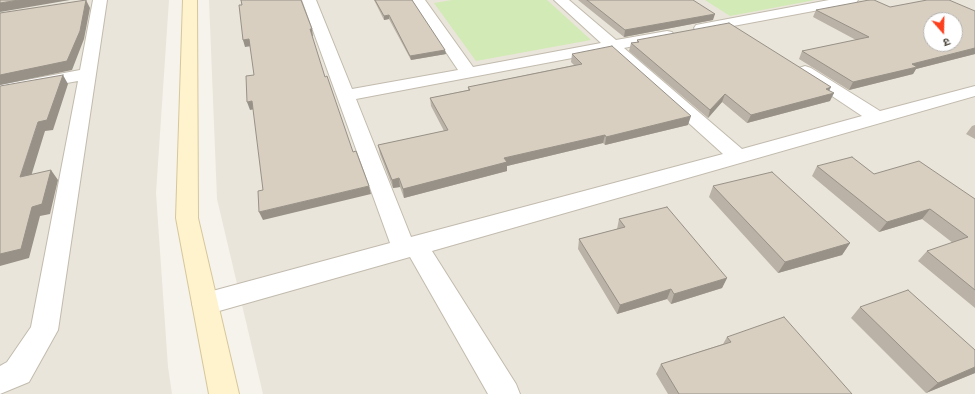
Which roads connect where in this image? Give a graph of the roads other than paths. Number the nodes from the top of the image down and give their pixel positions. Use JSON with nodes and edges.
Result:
{"nodes":[{"id":1,"x":190,"y":0,"type":"edge"},
{"id":2,"x":309,"y":0,"type":"edge"},
{"id":3,"x":418,"y":0,"type":"edge"},
{"id":4,"x":561,"y":0,"type":"edge"},
{"id":5,"x":851,"y":0,"type":"edge"},
{"id":6,"x":97,"y":1,"type":"edge"},
{"id":7,"x":711,"y":12,"type":"edge"},
{"id":8,"x":729,"y":23,"type":"junction"},
{"id":9,"x":749,"y":36,"type":"edge"},
{"id":10,"x":612,"y":45,"type":"junction"},
{"id":11,"x":789,"y":61,"type":"edge"},
{"id":12,"x":469,"y":72,"type":"junction"},
{"id":13,"x":87,"y":74,"type":"junction"},
{"id":14,"x":0,"y":90,"type":"edge"},
{"id":15,"x":975,"y":91,"type":"edge"},
{"id":16,"x":345,"y":96,"type":"junction"},
{"id":17,"x":878,"y":118,"type":"junction"},
{"id":18,"x":739,"y":157,"type":"junction"},
{"id":19,"x":410,"y":248,"type":"junction"},
{"id":20,"x":205,"y":304,"type":"junction"},
{"id":21,"x":0,"y":380,"type":"edge"},
{"id":22,"x":224,"y":394,"type":"edge"},
{"id":23,"x":505,"y":394,"type":"edge"}],
"edges":[{"from":1,"to":20,"type":"street"},
{"from":2,"to":16,"type":"street"},
{"from":3,"to":12,"type":"street"},
{"from":4,"to":10,"type":"street"},
{"from":5,"to":8,"type":"street"},
{"from":6,"to":13,"type":"street"},
{"from":7,"to":8,"type":"street"},
{"from":8,"to":9,"type":"street"},
{"from":8,"to":10,"type":"street"},
{"from":10,"to":12,"type":"street"},
{"from":10,"to":18,"type":"street"},
{"from":11,"to":17,"type":"street"},
{"from":12,"to":16,"type":"street"},
{"from":13,"to":14,"type":"street"},
{"from":13,"to":21,"type":"street"},
{"from":15,"to":17,"type":"street"},
{"from":16,"to":19,"type":"street"},
{"from":17,"to":18,"type":"street"},
{"from":18,"to":19,"type":"street"},
{"from":19,"to":20,"type":"street"},
{"from":19,"to":23,"type":"street"},
{"from":20,"to":22,"type":"street"}]}
